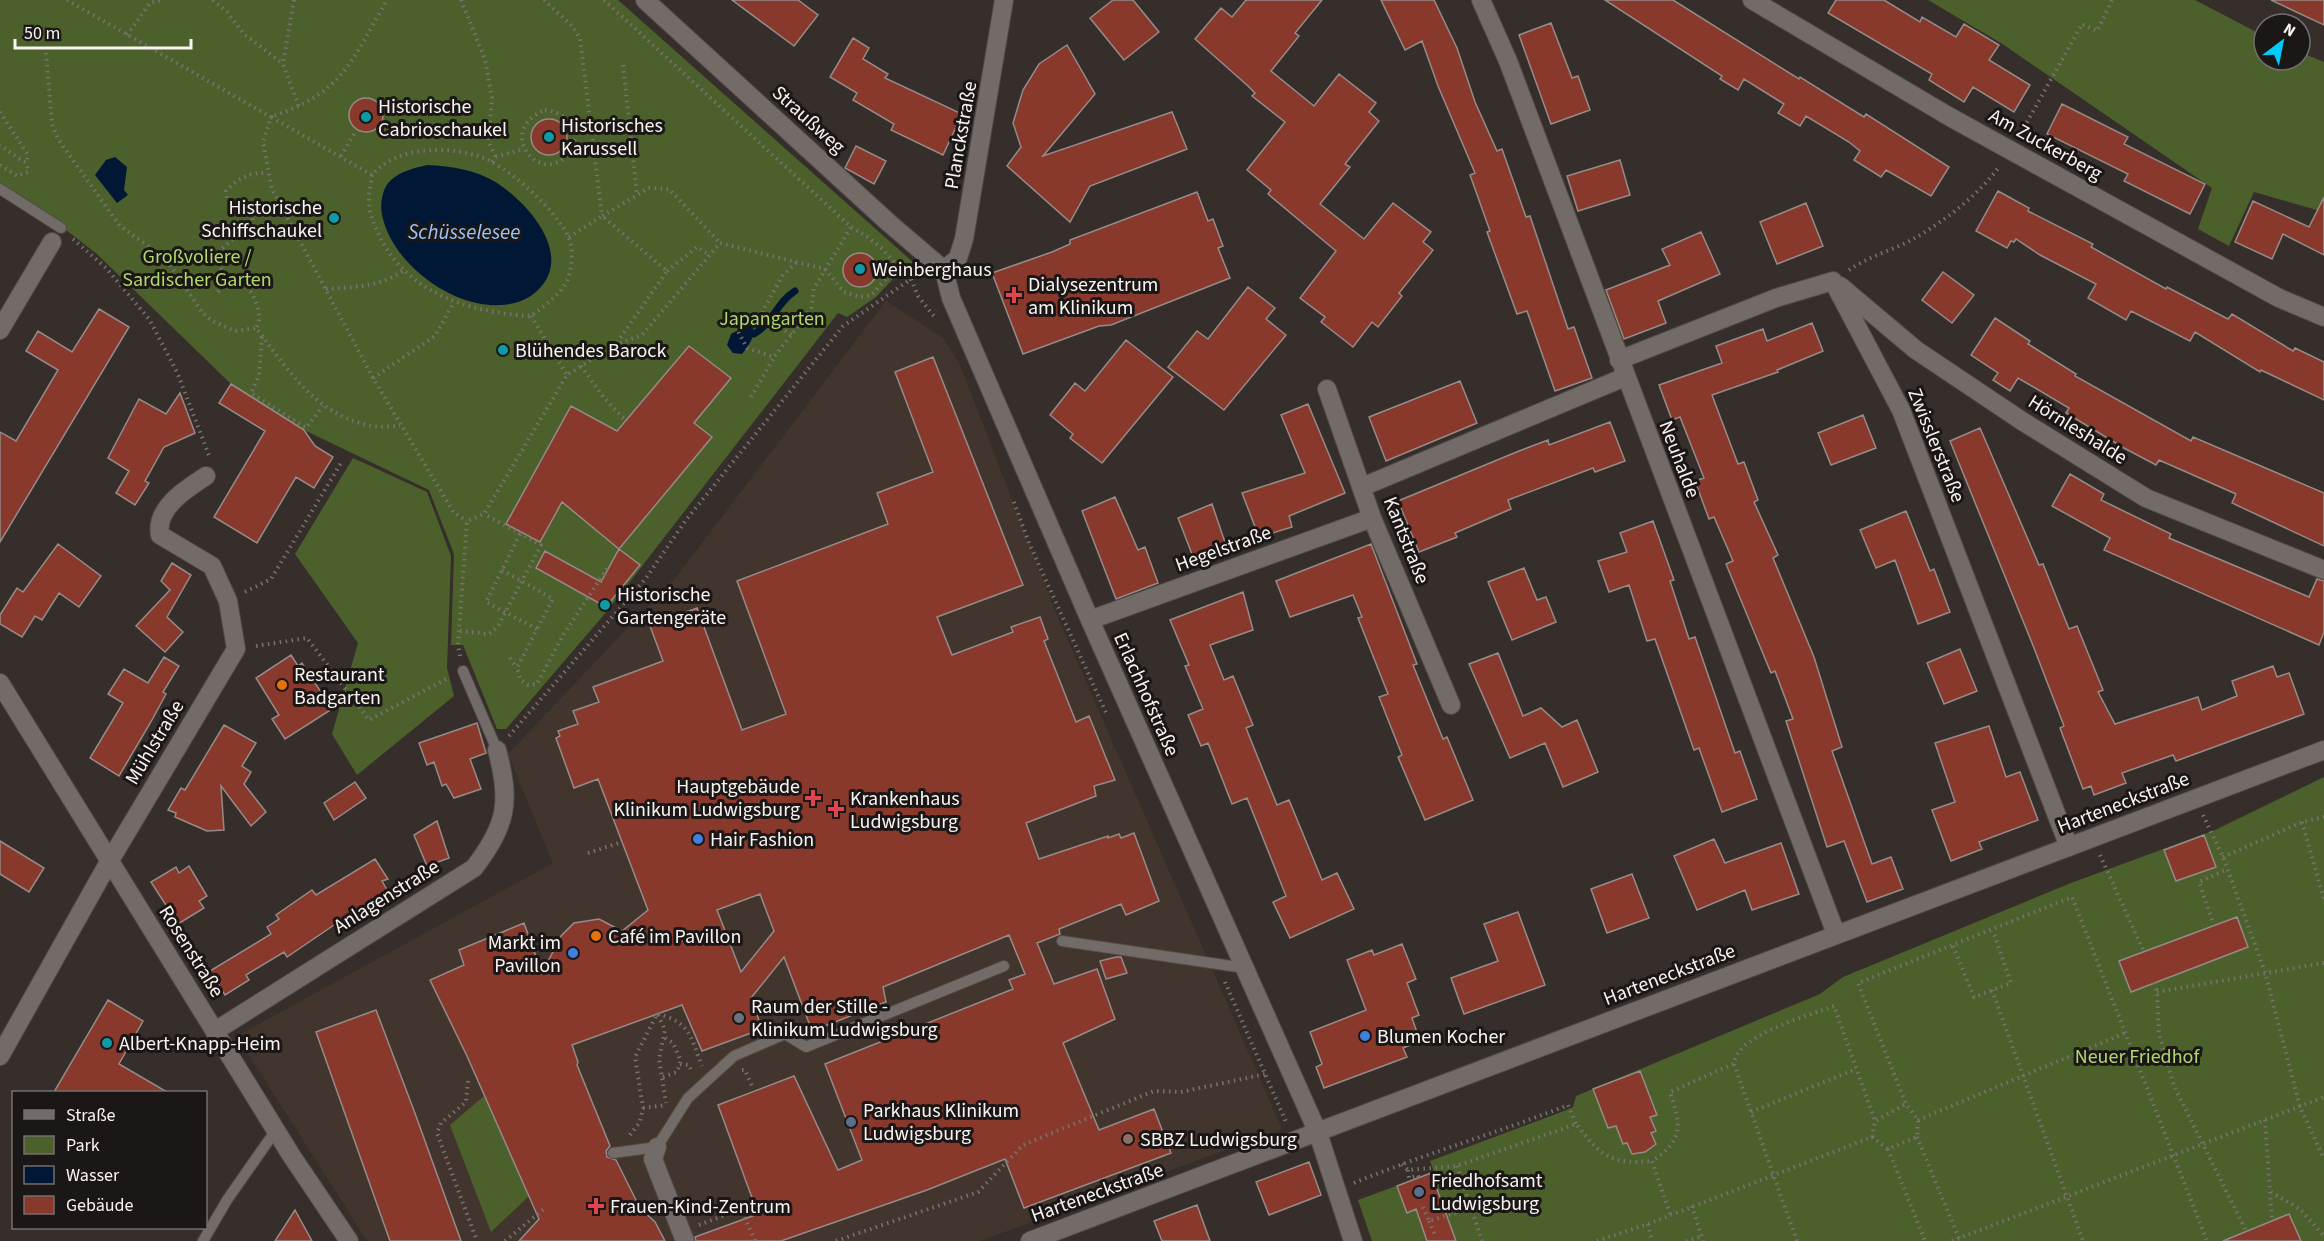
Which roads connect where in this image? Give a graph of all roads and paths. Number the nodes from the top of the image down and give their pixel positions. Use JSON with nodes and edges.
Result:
{"nodes":[{"id":1,"x":68,"y":0,"type":"edge"},
{"id":2,"x":161,"y":0,"type":"edge"},
{"id":3,"x":213,"y":0,"type":"edge"},
{"id":4,"x":294,"y":0,"type":"edge"},
{"id":5,"x":387,"y":0,"type":"edge"},
{"id":6,"x":461,"y":0,"type":"edge"},
{"id":7,"x":544,"y":0,"type":"edge"},
{"id":8,"x":604,"y":0,"type":"edge"},
{"id":9,"x":645,"y":0,"type":"edge"},
{"id":10,"x":1004,"y":0,"type":"edge"},
{"id":11,"x":1480,"y":0,"type":"edge"},
{"id":12,"x":1752,"y":0,"type":"edge"},
{"id":13,"x":2112,"y":0,"type":"edge"},
{"id":14,"x":150,"y":1,"type":"edge"},
{"id":15,"x":127,"y":35,"type":"junction"},
{"id":16,"x":46,"y":53,"type":"dead end"},
{"id":17,"x":283,"y":64,"type":"junction"},
{"id":18,"x":623,"y":65,"type":"dead end"},
{"id":19,"x":299,"y":107,"type":"junction"},
{"id":20,"x":0,"y":112,"type":"edge"},
{"id":21,"x":271,"y":117,"type":"junction"},
{"id":22,"x":591,"y":127,"type":"junction"},
{"id":23,"x":577,"y":130,"type":"junction"},
{"id":24,"x":356,"y":131,"type":"dead end"},
{"id":25,"x":0,"y":145,"type":"edge"},
{"id":26,"x":523,"y":149,"type":"junction"},
{"id":27,"x":2011,"y":150,"type":"junction"},
{"id":28,"x":341,"y":156,"type":"junction"},
{"id":29,"x":496,"y":157,"type":"junction"},
{"id":30,"x":27,"y":162,"type":"junction"},
{"id":31,"x":492,"y":162,"type":"junction"},
{"id":32,"x":0,"y":165,"type":"edge"},
{"id":33,"x":268,"y":173,"type":"junction"},
{"id":34,"x":372,"y":175,"type":"junction"},
{"id":35,"x":0,"y":189,"type":"edge"},
{"id":36,"x":637,"y":195,"type":"junction"},
{"id":37,"x":602,"y":216,"type":"junction"},
{"id":38,"x":852,"y":227,"type":"junction"},
{"id":39,"x":57,"y":235,"type":"junction"},
{"id":40,"x":569,"y":237,"type":"junction"},
{"id":41,"x":720,"y":243,"type":"junction"},
{"id":42,"x":710,"y":255,"type":"junction"},
{"id":43,"x":797,"y":262,"type":"junction"},
{"id":44,"x":897,"y":266,"type":"junction"},
{"id":45,"x":825,"y":269,"type":"junction"},
{"id":46,"x":403,"y":270,"type":"junction"},
{"id":47,"x":944,"y":270,"type":"junction"},
{"id":48,"x":667,"y":271,"type":"junction"},
{"id":49,"x":911,"y":279,"type":"junction"},
{"id":50,"x":227,"y":280,"type":"junction"},
{"id":51,"x":1833,"y":280,"type":"junction"},
{"id":52,"x":326,"y":289,"type":"junction"},
{"id":53,"x":218,"y":292,"type":"dead end"},
{"id":54,"x":918,"y":296,"type":"dead end"},
{"id":55,"x":454,"y":302,"type":"junction"},
{"id":56,"x":762,"y":312,"type":"junction"},
{"id":57,"x":531,"y":316,"type":"junction"},
{"id":58,"x":2324,"y":317,"type":"edge"},
{"id":59,"x":256,"y":328,"type":"junction"},
{"id":60,"x":0,"y":330,"type":"edge"},
{"id":61,"x":792,"y":335,"type":"junction"},
{"id":62,"x":262,"y":337,"type":"junction"},
{"id":63,"x":615,"y":345,"type":"junction"},
{"id":64,"x":774,"y":357,"type":"junction"},
{"id":65,"x":581,"y":366,"type":"junction"},
{"id":66,"x":1622,"y":368,"type":"junction"},
{"id":67,"x":567,"y":375,"type":"junction"},
{"id":68,"x":373,"y":378,"type":"junction"},
{"id":69,"x":1327,"y":389,"type":"dead end"},
{"id":70,"x":751,"y":397,"type":"dead end"},
{"id":71,"x":323,"y":406,"type":"junction"},
{"id":72,"x":626,"y":421,"type":"dead end"},
{"id":73,"x":400,"y":426,"type":"junction"},
{"id":74,"x":340,"y":463,"type":"dead end"},
{"id":75,"x":206,"y":476,"type":"joint"},
{"id":76,"x":1362,"y":487,"type":"junction"},
{"id":77,"x":484,"y":514,"type":"junction"},
{"id":78,"x":1372,"y":518,"type":"junction"},
{"id":79,"x":467,"y":521,"type":"junction"},
{"id":80,"x":520,"y":534,"type":"junction"},
{"id":81,"x":608,"y":567,"type":"dead end"},
{"id":82,"x":502,"y":570,"type":"junction"},
{"id":83,"x":2324,"y":570,"type":"edge"},
{"id":84,"x":522,"y":581,"type":"junction"},
{"id":85,"x":228,"y":601,"type":"junction"},
{"id":86,"x":505,"y":612,"type":"junction"},
{"id":87,"x":1090,"y":620,"type":"junction"},
{"id":88,"x":537,"y":629,"type":"junction"},
{"id":89,"x":460,"y":631,"type":"junction"},
{"id":90,"x":236,"y":648,"type":"junction"},
{"id":91,"x":510,"y":658,"type":"dead end"},
{"id":92,"x":517,"y":668,"type":"junction"},
{"id":93,"x":463,"y":671,"type":"junction"},
{"id":94,"x":0,"y":683,"type":"edge"},
{"id":95,"x":1451,"y":705,"type":"dead end"},
{"id":96,"x":497,"y":750,"type":"junction"},
{"id":97,"x":2324,"y":750,"type":"edge"},
{"id":98,"x":2195,"y":799,"type":"junction"},
{"id":99,"x":2324,"y":817,"type":"edge"},
{"id":100,"x":2302,"y":822,"type":"junction"},
{"id":101,"x":2092,"y":838,"type":"junction"},
{"id":102,"x":622,"y":842,"type":"dead end"},
{"id":103,"x":2069,"y":846,"type":"junction"},
{"id":104,"x":588,"y":853,"type":"dead end"},
{"id":105,"x":2223,"y":857,"type":"junction"},
{"id":106,"x":109,"y":862,"type":"junction"},
{"id":107,"x":2228,"y":869,"type":"junction"},
{"id":108,"x":2324,"y":899,"type":"edge"},
{"id":109,"x":2212,"y":920,"type":"dead end"},
{"id":110,"x":1993,"y":931,"type":"junction"},
{"id":111,"x":1836,"y":934,"type":"junction"},
{"id":112,"x":1062,"y":941,"type":"dead end"},
{"id":113,"x":1953,"y":946,"type":"junction"},
{"id":114,"x":2144,"y":952,"type":"dead end"},
{"id":115,"x":2324,"y":963,"type":"edge"},
{"id":116,"x":1004,"y":966,"type":"dead end"},
{"id":117,"x":1245,"y":968,"type":"junction"},
{"id":118,"x":2265,"y":972,"type":"junction"},
{"id":119,"x":2154,"y":983,"type":"dead end"},
{"id":120,"x":1992,"y":990,"type":"junction"},
{"id":121,"x":2157,"y":992,"type":"junction"},
{"id":122,"x":657,"y":1014,"type":"junction"},
{"id":123,"x":214,"y":1030,"type":"junction"},
{"id":124,"x":2125,"y":1033,"type":"junction"},
{"id":125,"x":665,"y":1038,"type":"junction"},
{"id":126,"x":0,"y":1056,"type":"edge"},
{"id":127,"x":1734,"y":1064,"type":"junction"},
{"id":128,"x":680,"y":1065,"type":"junction"},
{"id":129,"x":721,"y":1069,"type":"junction"},
{"id":130,"x":1856,"y":1069,"type":"junction"},
{"id":131,"x":676,"y":1072,"type":"junction"},
{"id":132,"x":1265,"y":1074,"type":"dead end"},
{"id":133,"x":663,"y":1077,"type":"junction"},
{"id":134,"x":681,"y":1078,"type":"dead end"},
{"id":135,"x":688,"y":1078,"type":"dead end"},
{"id":136,"x":2023,"y":1078,"type":"junction"},
{"id":137,"x":468,"y":1081,"type":"dead end"},
{"id":138,"x":753,"y":1088,"type":"dead end"},
{"id":139,"x":2324,"y":1097,"type":"edge"},
{"id":140,"x":1906,"y":1104,"type":"junction"},
{"id":141,"x":666,"y":1105,"type":"dead end"},
{"id":142,"x":2300,"y":1107,"type":"junction"},
{"id":143,"x":1751,"y":1112,"type":"junction"},
{"id":144,"x":1918,"y":1120,"type":"junction"},
{"id":145,"x":2265,"y":1120,"type":"junction"},
{"id":146,"x":1875,"y":1121,"type":"junction"},
{"id":147,"x":1576,"y":1124,"type":"junction"},
{"id":148,"x":276,"y":1130,"type":"junction"},
{"id":149,"x":1318,"y":1133,"type":"junction"},
{"id":150,"x":1872,"y":1137,"type":"junction"},
{"id":151,"x":1917,"y":1137,"type":"junction"},
{"id":152,"x":2201,"y":1144,"type":"junction"},
{"id":153,"x":657,"y":1148,"type":"junction"},
{"id":154,"x":1888,"y":1149,"type":"junction"},
{"id":155,"x":630,"y":1150,"type":"junction"},
{"id":156,"x":613,"y":1153,"type":"dead end"},
{"id":157,"x":2172,"y":1155,"type":"junction"},
{"id":158,"x":2324,"y":1159,"type":"edge"},
{"id":159,"x":1652,"y":1161,"type":"junction"},
{"id":160,"x":1457,"y":1166,"type":"junction"},
{"id":161,"x":1408,"y":1170,"type":"junction"},
{"id":162,"x":1774,"y":1176,"type":"junction"},
{"id":163,"x":1419,"y":1178,"type":"dead end"},
{"id":164,"x":2271,"y":1192,"type":"junction"},
{"id":165,"x":2066,"y":1198,"type":"junction"},
{"id":166,"x":1692,"y":1206,"type":"junction"},
{"id":167,"x":1423,"y":1207,"type":"dead end"},
{"id":168,"x":545,"y":1208,"type":"dead end"},
{"id":169,"x":1471,"y":1208,"type":"junction"},
{"id":170,"x":1670,"y":1214,"type":"junction"},
{"id":171,"x":2272,"y":1220,"type":"dead end"},
{"id":172,"x":1429,"y":1221,"type":"junction"},
{"id":173,"x":1648,"y":1224,"type":"junction"},
{"id":174,"x":2246,"y":1231,"type":"dead end"},
{"id":175,"x":683,"y":1236,"type":"edge"},
{"id":176,"x":2324,"y":1236,"type":"edge"},
{"id":177,"x":1436,"y":1237,"type":"dead end"},
{"id":178,"x":1702,"y":1239,"type":"edge"},
{"id":179,"x":1959,"y":1240,"type":"edge"},
{"id":180,"x":203,"y":1241,"type":"edge"},
{"id":181,"x":349,"y":1241,"type":"edge"},
{"id":182,"x":477,"y":1241,"type":"edge"},
{"id":183,"x":505,"y":1241,"type":"edge"},
{"id":184,"x":755,"y":1241,"type":"edge"},
{"id":185,"x":836,"y":1241,"type":"edge"},
{"id":186,"x":1030,"y":1241,"type":"edge"},
{"id":187,"x":1353,"y":1241,"type":"edge"},
{"id":188,"x":1482,"y":1241,"type":"edge"},
{"id":189,"x":1597,"y":1241,"type":"edge"},
{"id":190,"x":1652,"y":1241,"type":"edge"},
{"id":191,"x":1686,"y":1241,"type":"edge"},
{"id":192,"x":1797,"y":1241,"type":"edge"},
{"id":193,"x":1925,"y":1241,"type":"edge"},
{"id":194,"x":1952,"y":1241,"type":"edge"},
{"id":195,"x":2083,"y":1241,"type":"edge"},
{"id":196,"x":2207,"y":1241,"type":"edge"}],
"edges":[{"from":1,"to":15,"type":"path"},
{"from":2,"to":14,"type":"path"},
{"from":3,"to":17,"type":"path"},
{"from":4,"to":17,"type":"path"},
{"from":5,"to":19,"type":"path"},
{"from":6,"to":29,"type":"path"},
{"from":7,"to":22,"type":"path"},
{"from":8,"to":38,"type":"path"},
{"from":9,"to":47,"type":"street","name":"Straußweg"},
{"from":10,"to":47,"type":"street","name":"Planckstraße"},
{"from":11,"to":66,"type":"street","name":"Neuhalde"},
{"from":12,"to":27,"type":"street","name":"Am Zuckerberg"},
{"from":13,"to":27,"type":"path"},
{"from":14,"to":15,"type":"path"},
{"from":15,"to":21,"type":"path"},
{"from":16,"to":59,"type":"path"},
{"from":17,"to":19,"type":"path"},
{"from":18,"to":36,"type":"path"},
{"from":19,"to":21,"type":"path"},
{"from":20,"to":30,"type":"path"},
{"from":21,"to":28,"type":"path"},
{"from":21,"to":33,"type":"path"},
{"from":22,"to":23,"type":"path"},
{"from":22,"to":37,"type":"path"},
{"from":23,"to":26,"type":"path"},
{"from":23,"to":26,"type":"path"},
{"from":24,"to":28,"type":"path"},
{"from":25,"to":30,"type":"path"},
{"from":26,"to":29,"type":"path"},
{"from":27,"to":51,"type":"path"},
{"from":27,"to":58,"type":"street","name":"Am Zuckerberg"},
{"from":28,"to":34,"type":"path"},
{"from":29,"to":31,"type":"path"},
{"from":30,"to":32,"type":"path"},
{"from":31,"to":34,"type":"path"},
{"from":31,"to":40,"type":"path"},
{"from":33,"to":50,"type":"path"},
{"from":33,"to":52,"type":"path"},
{"from":34,"to":46,"type":"path"},
{"from":35,"to":39,"type":"lane"},
{"from":36,"to":37,"type":"path"},
{"from":36,"to":41,"type":"path"},
{"from":37,"to":40,"type":"path"},
{"from":37,"to":48,"type":"path"},
{"from":38,"to":44,"type":"path"},
{"from":38,"to":45,"type":"path"},
{"from":39,"to":60,"type":"street"},
{"from":39,"to":75,"type":"path"},
{"from":40,"to":57,"type":"path"},
{"from":41,"to":42,"type":"path"},
{"from":41,"to":43,"type":"path"},
{"from":42,"to":48,"type":"path"},
{"from":42,"to":63,"type":"path"},
{"from":43,"to":45,"type":"path"},
{"from":43,"to":56,"type":"path"},
{"from":44,"to":45,"type":"path"},
{"from":44,"to":49,"type":"path"},
{"from":45,"to":61,"type":"path"},
{"from":46,"to":52,"type":"path"},
{"from":46,"to":55,"type":"path"},
{"from":47,"to":87,"type":"street","name":"Erlachhofstraße"},
{"from":48,"to":63,"type":"path"},
{"from":49,"to":54,"type":"path"},
{"from":49,"to":96,"type":"path"},
{"from":50,"to":53,"type":"path"},
{"from":50,"to":59,"type":"path"},
{"from":51,"to":66,"type":"street"},
{"from":51,"to":83,"type":"street","name":"Hörnleshalde"},
{"from":51,"to":103,"type":"street","name":"Zwisslerstraße"},
{"from":52,"to":68,"type":"path"},
{"from":55,"to":57,"type":"path"},
{"from":55,"to":68,"type":"path"},
{"from":56,"to":61,"type":"path"},
{"from":56,"to":64,"type":"path"},
{"from":57,"to":67,"type":"path"},
{"from":59,"to":62,"type":"path"},
{"from":61,"to":64,"type":"path"},
{"from":62,"to":71,"type":"path"},
{"from":62,"to":71,"type":"path"},
{"from":63,"to":65,"type":"path"},
{"from":64,"to":70,"type":"path"},
{"from":65,"to":67,"type":"path"},
{"from":65,"to":72,"type":"path"},
{"from":66,"to":76,"type":"street"},
{"from":66,"to":111,"type":"street","name":"Neuhalde"},
{"from":67,"to":77,"type":"path"},
{"from":68,"to":73,"type":"path"},
{"from":69,"to":76,"type":"street","name":"Kantstraße"},
{"from":71,"to":73,"type":"path"},
{"from":73,"to":79,"type":"path"},
{"from":74,"to":85,"type":"path"},
{"from":75,"to":85,"type":"street"},
{"from":76,"to":78,"type":"street","name":"Kantstraße"},
{"from":77,"to":79,"type":"path"},
{"from":77,"to":80,"type":"path"},
{"from":78,"to":87,"type":"street","name":"Hegelstraße"},
{"from":78,"to":95,"type":"street","name":"Kantstraße"},
{"from":79,"to":89,"type":"path"},
{"from":80,"to":82,"type":"path"},
{"from":80,"to":84,"type":"path"},
{"from":81,"to":92,"type":"path"},
{"from":82,"to":84,"type":"path"},
{"from":82,"to":86,"type":"path"},
{"from":84,"to":86,"type":"path"},
{"from":84,"to":88,"type":"path"},
{"from":85,"to":90,"type":"street"},
{"from":86,"to":88,"type":"path"},
{"from":86,"to":89,"type":"path"},
{"from":87,"to":117,"type":"street","name":"Erlachhofstraße"},
{"from":88,"to":92,"type":"path"},
{"from":89,"to":93,"type":"path"},
{"from":90,"to":93,"type":"path"},
{"from":90,"to":106,"type":"street","name":"Mühlstraße"},
{"from":91,"to":92,"type":"path"},
{"from":93,"to":96,"type":"lane"},
{"from":94,"to":106,"type":"street","name":"Rosenstraße"},
{"from":96,"to":123,"type":"street","name":"Anlagenstraße"},
{"from":97,"to":98,"type":"street","name":"Harteneckstraße"},
{"from":98,"to":101,"type":"street","name":"Harteneckstraße"},
{"from":98,"to":105,"type":"path"},
{"from":99,"to":100,"type":"path"},
{"from":100,"to":105,"type":"path"},
{"from":100,"to":108,"type":"path"},
{"from":101,"to":103,"type":"street","name":"Harteneckstraße"},
{"from":101,"to":114,"type":"path"},
{"from":102,"to":104,"type":"path"},
{"from":103,"to":111,"type":"street","name":"Harteneckstraße"},
{"from":105,"to":107,"type":"path"},
{"from":106,"to":123,"type":"street","name":"Rosenstraße"},
{"from":106,"to":126,"type":"street","name":"Mühlstraße"},
{"from":107,"to":109,"type":"path"},
{"from":107,"to":118,"type":"path"},
{"from":110,"to":113,"type":"path"},
{"from":110,"to":120,"type":"path"},
{"from":110,"to":124,"type":"path"},
{"from":111,"to":149,"type":"street","name":"Harteneckstraße"},
{"from":112,"to":117,"type":"lane"},
{"from":113,"to":120,"type":"path"},
{"from":113,"to":140,"type":"path"},
{"from":115,"to":118,"type":"path"},
{"from":116,"to":129,"type":"lane"},
{"from":117,"to":149,"type":"street","name":"Erlachhofstraße"},
{"from":118,"to":121,"type":"path"},
{"from":118,"to":142,"type":"path"},
{"from":119,"to":121,"type":"path"},
{"from":120,"to":136,"type":"path"},
{"from":121,"to":152,"type":"path"},
{"from":122,"to":125,"type":"path"},
{"from":122,"to":129,"type":"path"},
{"from":122,"to":155,"type":"path"},
{"from":123,"to":148,"type":"street","name":"Rosenstraße"},
{"from":124,"to":136,"type":"path"},
{"from":124,"to":157,"type":"path"},
{"from":125,"to":128,"type":"path"},
{"from":125,"to":133,"type":"path"},
{"from":127,"to":130,"type":"path"},
{"from":127,"to":143,"type":"path"},
{"from":127,"to":159,"type":"path"},
{"from":128,"to":131,"type":"path"},
{"from":128,"to":135,"type":"path"},
{"from":129,"to":138,"type":"path"},
{"from":129,"to":153,"type":"lane"},
{"from":130,"to":143,"type":"path"},
{"from":130,"to":146,"type":"path"},
{"from":131,"to":133,"type":"path"},
{"from":131,"to":134,"type":"path"},
{"from":132,"to":185,"type":"path"},
{"from":133,"to":141,"type":"path"},
{"from":136,"to":144,"type":"path"},
{"from":136,"to":165,"type":"path"},
{"from":137,"to":182,"type":"path"},
{"from":139,"to":142,"type":"path"},
{"from":140,"to":144,"type":"path"},
{"from":140,"to":146,"type":"path"},
{"from":142,"to":145,"type":"path"},
{"from":142,"to":158,"type":"path"},
{"from":143,"to":162,"type":"path"},
{"from":144,"to":151,"type":"path"},
{"from":145,"to":152,"type":"path"},
{"from":145,"to":164,"type":"path"},
{"from":146,"to":150,"type":"path"},
{"from":147,"to":159,"type":"path"},
{"from":147,"to":160,"type":"path"},
{"from":147,"to":161,"type":"path"},
{"from":148,"to":180,"type":"lane"},
{"from":148,"to":181,"type":"street","name":"Rosenstraße"},
{"from":149,"to":186,"type":"street","name":"Harteneckstraße"},
{"from":149,"to":187,"type":"street","name":"Erlachhofstraße"},
{"from":150,"to":154,"type":"path"},
{"from":150,"to":162,"type":"path"},
{"from":151,"to":154,"type":"path"},
{"from":151,"to":179,"type":"path"},
{"from":152,"to":157,"type":"path"},
{"from":152,"to":174,"type":"path"},
{"from":153,"to":155,"type":"lane"},
{"from":153,"to":175,"type":"street"},
{"from":154,"to":193,"type":"path"},
{"from":155,"to":156,"type":"lane"},
{"from":157,"to":165,"type":"path"},
{"from":157,"to":196,"type":"path"},
{"from":159,"to":170,"type":"path"},
{"from":160,"to":161,"type":"path"},
{"from":160,"to":169,"type":"path"},
{"from":161,"to":163,"type":"path"},
{"from":162,"to":166,"type":"path"},
{"from":162,"to":192,"type":"path"},
{"from":164,"to":171,"type":"path"},
{"from":164,"to":176,"type":"path"},
{"from":165,"to":179,"type":"path"},
{"from":165,"to":195,"type":"path"},
{"from":166,"to":170,"type":"path"},
{"from":166,"to":178,"type":"path"},
{"from":167,"to":172,"type":"path"},
{"from":168,"to":183,"type":"path"},
{"from":169,"to":172,"type":"path"},
{"from":169,"to":188,"type":"path"},
{"from":170,"to":173,"type":"path"},
{"from":172,"to":177,"type":"path"},
{"from":173,"to":189,"type":"path"},
{"from":173,"to":190,"type":"path"},
{"from":175,"to":184,"type":"path"},
{"from":178,"to":191,"type":"path"},
{"from":179,"to":194,"type":"path"}]}
